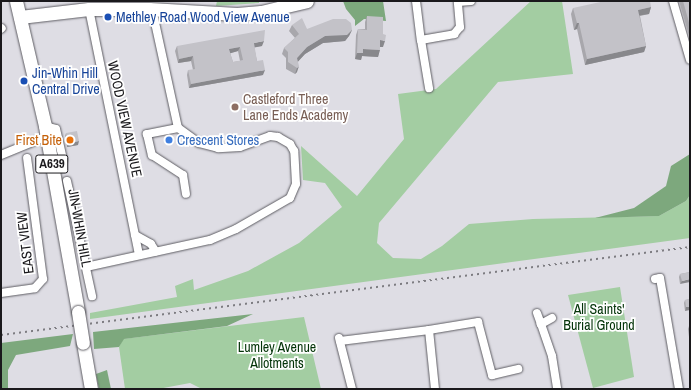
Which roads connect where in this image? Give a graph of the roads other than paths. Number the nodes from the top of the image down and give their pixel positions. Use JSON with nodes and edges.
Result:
{"nodes":[{"id":1,"x":16,"y":1,"type":"edge"},
{"id":2,"x":416,"y":1,"type":"edge"},
{"id":3,"x":471,"y":1,"type":"edge"},
{"id":4,"x":673,"y":1,"type":"edge"},
{"id":5,"x":300,"y":2,"type":"edge"},
{"id":6,"x":89,"y":9,"type":"junction"},
{"id":7,"x":152,"y":9,"type":"junction"},
{"id":8,"x":20,"y":17,"type":"junction"},
{"id":9,"x":422,"y":40,"type":"junction"},
{"id":10,"x":690,"y":60,"type":"edge"},
{"id":11,"x":428,"y":88,"type":"dead end"},
{"id":12,"x":178,"y":128,"type":"junction"},
{"id":13,"x":46,"y":131,"type":"junction"},
{"id":14,"x":1,"y":155,"type":"edge"},
{"id":15,"x":27,"y":158,"type":"dead end"},
{"id":16,"x":63,"y":159,"type":"dead end"},
{"id":17,"x":67,"y":181,"type":"dead end"},
{"id":18,"x":186,"y":194,"type":"dead end"},
{"id":19,"x":135,"y":235,"type":"junction"},
{"id":20,"x":156,"y":252,"type":"junction"},
{"id":21,"x":139,"y":255,"type":"junction"},
{"id":22,"x":86,"y":267,"type":"junction"},
{"id":23,"x":655,"y":279,"type":"dead end"},
{"id":24,"x":1,"y":293,"type":"edge"},
{"id":25,"x":92,"y":296,"type":"dead end"},
{"id":26,"x":537,"y":313,"type":"dead end"},
{"id":27,"x":552,"y":318,"type":"dead end"},
{"id":28,"x":541,"y":324,"type":"junction"},
{"id":29,"x":429,"y":330,"type":"junction"},
{"id":30,"x":518,"y":369,"type":"dead end"},
{"id":31,"x":91,"y":389,"type":"edge"},
{"id":32,"x":352,"y":389,"type":"edge"},
{"id":33,"x":435,"y":389,"type":"edge"},
{"id":34,"x":557,"y":389,"type":"edge"},
{"id":35,"x":679,"y":389,"type":"edge"}],
"edges":[{"from":1,"to":8,"type":"main road","name":"JIN-WHIN HILL","number":"A639"},
{"from":2,"to":9,"type":"street"},
{"from":3,"to":9,"type":"street"},
{"from":4,"to":10,"type":"street"},
{"from":5,"to":7,"type":"main road"},
{"from":6,"to":7,"type":"main road"},
{"from":6,"to":8,"type":"main road"},
{"from":6,"to":19,"type":"street","name":"WOOD VIEW AVENUE"},
{"from":7,"to":12,"type":"street"},
{"from":8,"to":13,"type":"main road","name":"JIN-WHIN HILL","number":"A639"},
{"from":9,"to":11,"type":"street"},
{"from":12,"to":18,"type":"street"},
{"from":12,"to":20,"type":"street"},
{"from":13,"to":14,"type":"street"},
{"from":13,"to":16,"type":"street"},
{"from":13,"to":31,"type":"main road","name":"JIN-WHIN HILL","number":"A639","bridge":true},
{"from":15,"to":24,"type":"street","name":"EAST VIEW"},
{"from":17,"to":22,"type":"street"},
{"from":19,"to":20,"type":"street"},
{"from":19,"to":21,"type":"street","name":"WOOD VIEW AVENUE"},
{"from":20,"to":21,"type":"street"},
{"from":21,"to":22,"type":"street"},
{"from":22,"to":25,"type":"street"},
{"from":23,"to":35,"type":"street"},
{"from":26,"to":28,"type":"street"},
{"from":27,"to":28,"type":"street"},
{"from":28,"to":34,"type":"street"},
{"from":29,"to":30,"type":"street"},
{"from":29,"to":32,"type":"street"},
{"from":29,"to":33,"type":"street"}]}
